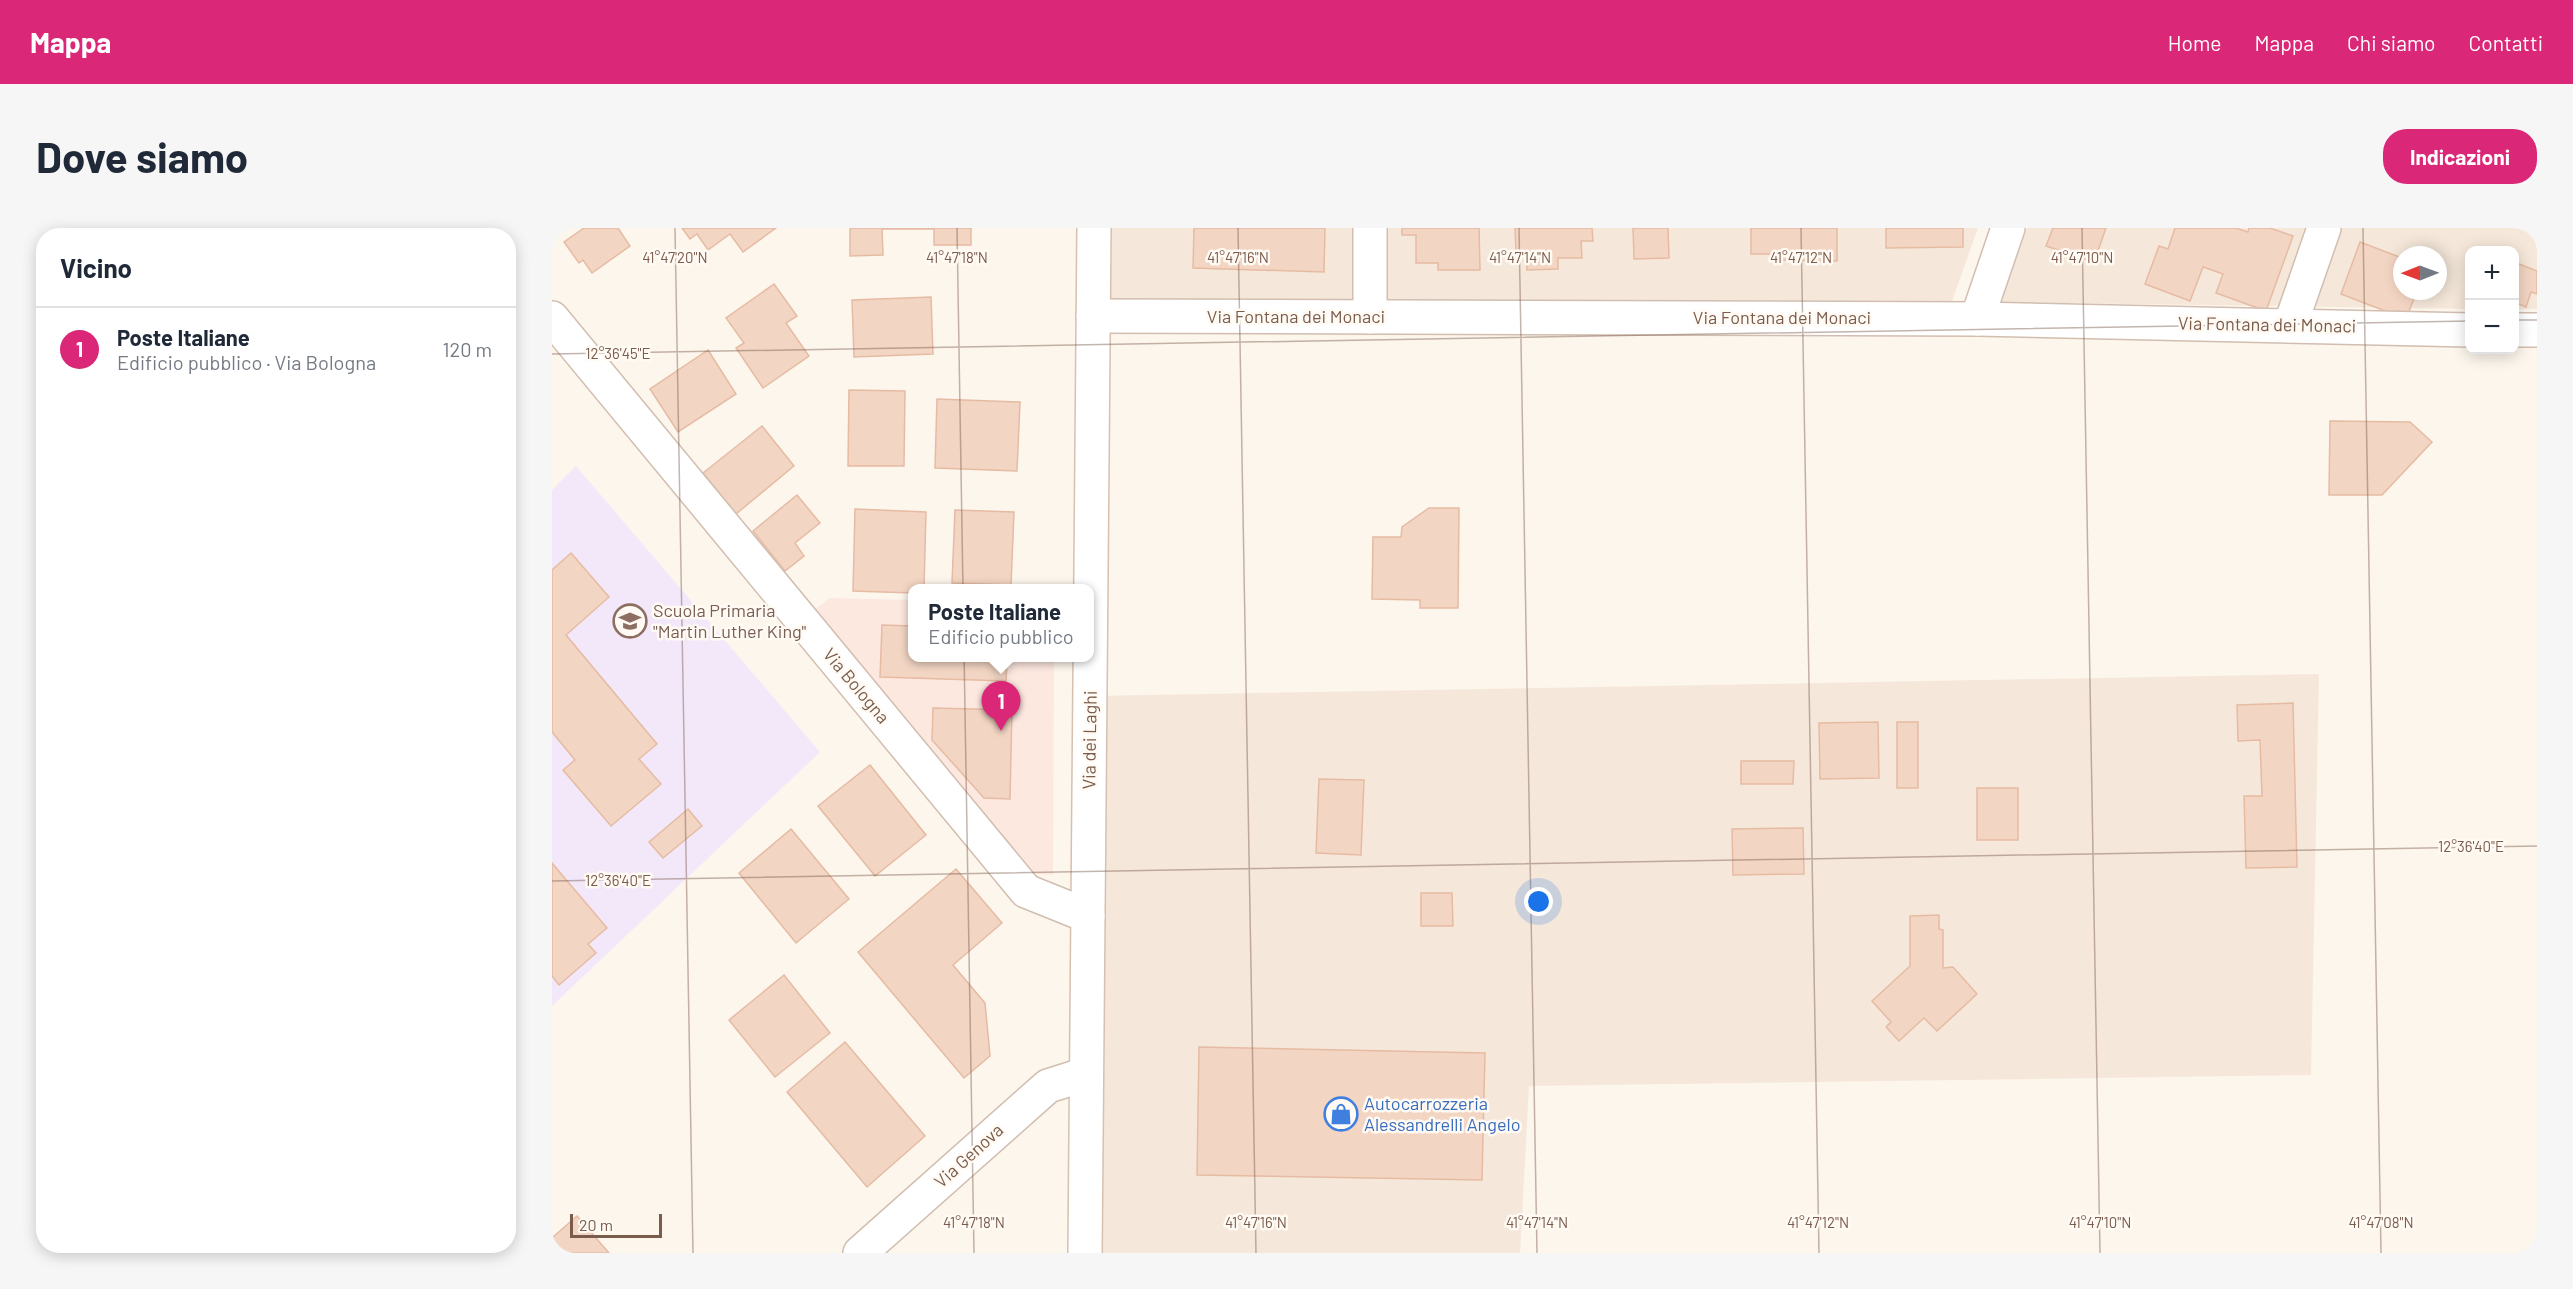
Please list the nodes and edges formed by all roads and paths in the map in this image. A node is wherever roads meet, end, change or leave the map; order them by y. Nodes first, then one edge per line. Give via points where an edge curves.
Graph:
1 (1094, 228) edge
2 (1370, 228) edge
3 (2008, 228) edge
4 (2324, 228) edge
5 (1094, 316) junction
6 (1370, 317) junction
7 (552, 318) edge
8 (1977, 319) junction
9 (2290, 326) junction
10 (2465, 330) edge
11 (2519, 330) edge
12 (2537, 330) edge
13 (1091, 584) edge
14 (1091, 662) edge
15 (1088, 916) junction
16 (1086, 1074) junction
17 (860, 1253) edge
18 (1085, 1253) edge

1 - 5 street, Via dei Laghi
2 - 6 street
3 - 8 street
4 - 9 street
5 - 6 street, Via Fontana dei Monaci
5 - 13 street, Via dei Laghi
6 - 8 street, Via Fontana dei Monaci
7 - 15 street, Via Bologna via 1026,891
8 - 9 street, Via Fontana dei Monaci
9 - 10 street, Via Fontana dei Monaci
11 - 12 street
14 - 15 street, Via dei Laghi
15 - 16 street, Via dei Laghi
16 - 17 street, Via Genova via 1048,1086
16 - 18 street, Via dei Laghi

